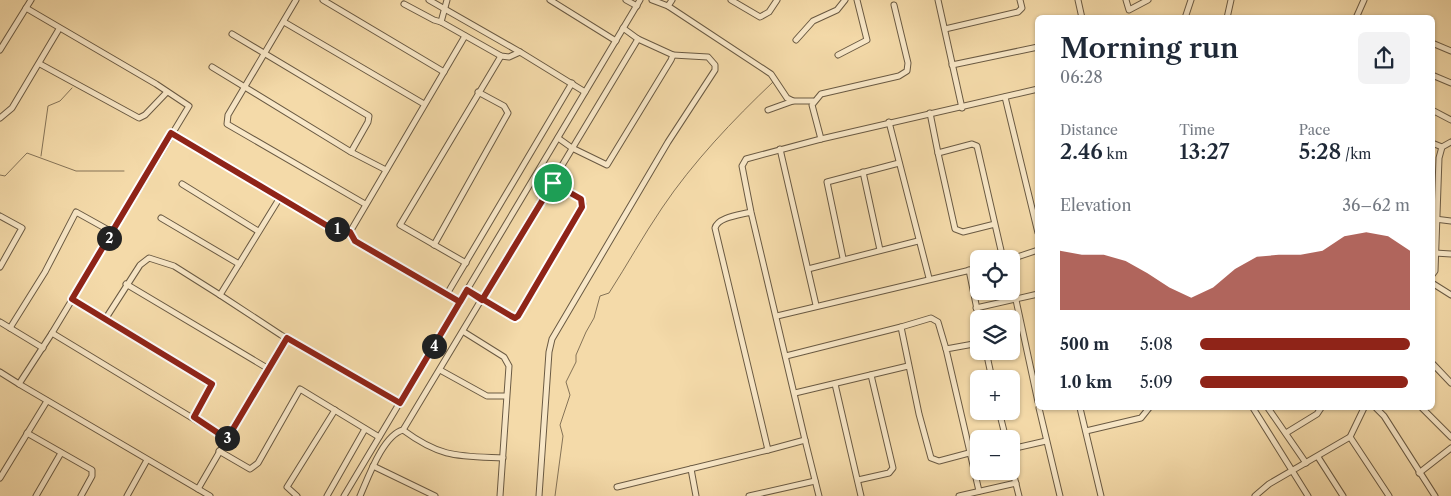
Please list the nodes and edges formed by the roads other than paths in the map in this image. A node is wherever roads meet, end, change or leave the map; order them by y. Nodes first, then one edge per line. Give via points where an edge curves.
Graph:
1 (30, 0) edge
2 (296, 0) edge
3 (323, 0) edge
4 (429, 0) edge
5 (447, 0) edge
6 (550, 0) edge
7 (626, 0) edge
8 (640, 0) edge
9 (652, 0) edge
10 (672, 0) edge
11 (731, 0) edge
12 (777, 0) edge
13 (846, 0) edge
14 (857, 0) edge
15 (938, 0) edge
16 (1020, 0) edge
17 (1078, 0) edge
18 (1126, 0) edge
19 (1148, 0) edge
20 (1191, 0) edge
21 (1231, 0) edge
22 (1364, 0) edge
23 (404, 4) dead end
24 (894, 5) dead end
25 (637, 6) junction
26 (668, 6) junction
27 (445, 7) junction
28 (26, 8) junction
29 (1129, 10) junction
30 (1081, 15) edge
31 (1130, 15) edge
32 (1186, 15) edge
33 (1228, 15) edge
34 (1357, 15) edge
35 (284, 22) junction
36 (441, 22) junction
37 (623, 28) junction
38 (58, 29) junction
39 (945, 29) junction
40 (232, 34) dead end
41 (465, 36) junction
42 (638, 39) junction
43 (796, 40) dead end
44 (616, 41) junction
45 (1435, 45) edge
46 (1, 46) edge
47 (1035, 48) edge
48 (1451, 51) edge
49 (520, 52) junction
50 (265, 54) junction
51 (673, 55) junction
52 (838, 55) dead end
53 (500, 56) junction
54 (40, 64) junction
55 (952, 65) junction
56 (212, 67) dead end
57 (444, 72) junction
58 (1435, 76) edge
59 (572, 83) junction
60 (1451, 83) edge
61 (245, 88) junction
62 (1035, 90) edge
63 (166, 92) junction
64 (478, 92) junction
65 (585, 92) junction
66 (1006, 97) junction
67 (793, 101) junction
68 (813, 101) junction
69 (424, 104) junction
70 (962, 108) junction
71 (768, 110) dead end
72 (1435, 112) edge
73 (930, 113) junction
74 (0, 118) edge
75 (1451, 120) edge
76 (889, 122) junction
77 (171, 133) junction
78 (558, 138) junction
79 (821, 139) junction
80 (1451, 142) edge
81 (1435, 144) edge
82 (1442, 147) junction
83 (572, 148) junction
84 (780, 149) junction
85 (351, 152) junction
86 (938, 153) junction
87 (899, 163) junction
88 (386, 170) junction
89 (862, 172) junction
90 (553, 183) junction
91 (182, 184) dead end
92 (279, 199) junction
93 (365, 204) junction
94 (751, 212) junction
95 (0, 216) edge
96 (161, 218) dead end
97 (1435, 219) junction
98 (1035, 220) edge
99 (1451, 221) edge
100 (995, 224) junction
101 (258, 231) junction
102 (112, 232) junction
103 (350, 232) junction
104 (918, 240) junction
105 (434, 245) junction
106 (880, 250) junction
107 (1001, 250) edge
108 (1035, 251) edge
109 (1435, 253) joint
110 (1451, 254) edge
111 (1020, 256) edge
112 (843, 258) junction
113 (466, 263) junction
114 (239, 264) junction
115 (0, 267) edge
116 (808, 268) junction
117 (969, 270) joint
118 (929, 278) junction
119 (126, 284) junction
120 (1435, 285) edge
121 (467, 290) junction
122 (447, 294) junction
123 (220, 295) junction
124 (1035, 295) edge
125 (1451, 295) edge
126 (72, 299) junction
127 (1020, 299) edge
128 (482, 300) junction
129 (1016, 300) joint
130 (460, 302) junction
131 (816, 305) junction
132 (976, 308) joint
133 (777, 316) junction
134 (106, 318) junction
135 (0, 322) edge
136 (901, 327) junction
137 (10, 328) junction
138 (464, 332) junction
139 (52, 333) junction
140 (287, 338) junction
141 (970, 345) edge
142 (43, 348) junction
143 (946, 349) junction
144 (786, 356) junction
145 (908, 366) junction
146 (1435, 366) edge
147 (267, 368) junction
148 (440, 370) junction
149 (0, 372) edge
150 (871, 375) junction
151 (1451, 383) edge
152 (19, 384) junction
153 (835, 384) junction
154 (1035, 388) edge
155 (795, 393) junction
156 (506, 396) junction
157 (47, 401) junction
158 (400, 403) junction
159 (335, 410) junction
160 (1039, 410) edge
161 (1081, 410) edge
162 (1147, 410) edge
163 (1255, 410) edge
164 (1269, 410) edge
165 (1320, 410) edge
166 (1363, 410) edge
167 (1377, 410) edge
168 (1424, 410) edge
169 (194, 417) junction
170 (365, 428) junction
171 (404, 430) junction
172 (1086, 431) junction
173 (27, 433) junction
174 (1286, 434) junction
175 (379, 437) junction
176 (1350, 437) junction
177 (1451, 437) edge
178 (227, 439) junction
179 (805, 440) junction
180 (1046, 441) junction
181 (1020, 447) edge
182 (1451, 448) edge
183 (768, 450) junction
184 (219, 452) junction
185 (61, 453) junction
186 (969, 453) junction
187 (1318, 457) junction
188 (503, 458) junction
189 (147, 460) junction
190 (1306, 463) junction
191 (374, 466) junction
192 (691, 469) junction
193 (1293, 470) junction
194 (1419, 473) junction
195 (0, 478) edge
196 (858, 480) junction
197 (1015, 480) edge
198 (815, 481) junction
199 (1016, 483) junction
200 (617, 487) dead end
201 (198, 489) junction
202 (777, 490) junction
203 (978, 491) junction
204 (129, 495) edge
205 (36, 496) edge
206 (81, 496) edge
207 (210, 496) edge
208 (297, 496) edge
209 (326, 496) edge
210 (344, 496) edge
211 (360, 496) edge
212 (435, 496) edge
213 (500, 496) edge
214 (539, 496) edge
215 (696, 496) edge
216 (749, 496) edge
217 (779, 496) edge
218 (819, 496) edge
219 (862, 496) edge
220 (959, 496) edge
221 (1019, 496) edge
222 (1060, 496) edge
223 (1101, 496) edge
224 (1255, 496) edge
225 (1308, 496) edge
226 (1343, 496) edge
227 (1389, 496) edge
228 (1435, 496) edge

1 - 28 street
2 - 35 street
3 - 57 street
4 - 27 street
5 - 27 street
6 - 44 street
7 - 25 street
8 - 25 street
9 - 26 street
10 - 26 street
11 - 12 street via 760,17 769,12
13 - 43 street via 837,10 814,21
14 - 52 street via 868,40
15 - 39 street
16 - 39 street via 1022,8 1018,12
17 - 30 street
18 - 29 street
19 - 29 street
20 - 32 street
21 - 33 street
22 - 34 street
23 - 36 street
24 - 68 street via 907,70 899,76 822,94
25 - 37 street
26 - 67 street via 771,74 787,98
27 - 36 street
27 - 49 street
28 - 38 street
28 - 46 street
29 - 31 street
35 - 50 street
35 - 69 street
36 - 41 street
37 - 42 street
37 - 44 street
38 - 54 street
38 - 63 street
39 - 55 street
40 - 50 street
41 - 53 street
41 - 57 street
42 - 51 street
42 - 83 street
44 - 65 street
45 - 48 street
47 - 55 street
49 - 53 street
49 - 59 street
50 - 61 street
50 - 85 street via 368,116 368,122
51 - 83 street via 607,165
51 - 214 street via 708,56 715,70 649,174 552,339 548,352
53 - 64 street
54 - 63 street via 139,118
54 - 74 street via 8,113
55 - 70 street
56 - 61 street
57 - 69 street
58 - 60 street
59 - 65 street
59 - 113 street
61 - 85 street
61 - 93 street via 228,116 228,126
62 - 66 street
63 - 77 street via 189,106
64 - 105 street via 504,106 508,113
64 - 105 street via 400,225
65 - 78 street
66 - 70 street
66 - 98 street
67 - 68 street
67 - 71 street
68 - 79 street
69 - 88 street
70 - 73 street
72 - 75 street
73 - 76 street
73 - 86 street
76 - 79 street
76 - 87 street
77 - 92 street
77 - 102 street
78 - 83 street
78 - 121 street
79 - 84 street
80 - 82 street
81 - 82 street
82 - 97 street
83 - 90 street
84 - 94 street via 751,156 743,163
84 - 116 street
85 - 88 street
86 - 100 street via 955,228 963,232
86 - 100 street via 972,144 977,146
87 - 89 street
87 - 104 street
88 - 93 street
89 - 106 street
89 - 112 street via 827,182
90 - 128 street
90 - 128 street via 581,199 582,207 518,316 515,318
91 - 101 street
92 - 101 street
92 - 103 street via 331,228
93 - 103 street
94 - 133 street
94 - 183 street via 718,222 715,228
95 - 115 street via 22,228
96 - 114 street
97 - 99 street
97 - 109 street
100 - 107 street
101 - 114 street
102 - 126 street
102 - 137 street via 76,212 45,272
103 - 122 street via 355,241
104 - 106 street
104 - 118 street
105 - 113 street
106 - 112 street
108 - 111 street
109 - 110 street
112 - 116 street
113 - 122 street
114 - 123 street
116 - 131 street
117 - 118 street
117 - 132 street
118 - 131 street
119 - 123 street via 140,264 149,258 174,266
119 - 134 street
119 - 147 street
120 - 125 street
121 - 128 street
121 - 130 street
122 - 130 street
123 - 140 street
124 - 127 street
126 - 134 street
126 - 139 street
128 - 138 street
129 - 132 street
129 - 154 street
130 - 158 street
131 - 133 street
133 - 144 street
134 - 169 street via 212,384
135 - 137 street
136 - 143 street via 935,319
136 - 144 street
136 - 145 street
137 - 142 street
138 - 148 street
138 - 156 street via 507,360
139 - 142 street
139 - 169 street
140 - 147 street
140 - 158 street
141 - 143 street
142 - 152 street
143 - 186 street
144 - 155 street
145 - 150 street
145 - 186 street via 931,458 938,461
146 - 151 street
147 - 178 street
148 - 156 street via 487,396
148 - 171 street
149 - 152 street
150 - 153 street
150 - 196 street via 893,468 889,473
152 - 157 street
153 - 155 street
153 - 196 street
155 - 179 street
156 - 188 street
157 - 173 street
157 - 189 street
158 - 175 street
159 - 170 street
159 - 184 street via 300,389 258,463 250,469
159 - 208 street via 287,487
160 - 180 street
161 - 172 street
162 - 172 street via 1141,418
163 - 193 street
164 - 174 street
165 - 174 street
166 - 176 street
167 - 194 street
168 - 177 street
169 - 178 street
170 - 175 street
170 - 209 street
171 - 188 street via 442,453
171 - 191 street via 391,436
172 - 223 street
173 - 185 street
173 - 195 street
174 - 190 street
175 - 210 street
176 - 187 street
176 - 227 street
178 - 184 street
179 - 183 street
179 - 198 street
180 - 181 street
180 - 222 street
182 - 194 street
183 - 192 street
184 - 201 street
185 - 205 street
185 - 206 street via 92,470
186 - 203 street
187 - 190 street
187 - 226 street
188 - 213 street
189 - 201 street
189 - 204 street
190 - 193 street
191 - 211 street
191 - 212 street
192 - 200 street
192 - 215 street
193 - 224 street
193 - 225 street
194 - 228 street
196 - 219 street
197 - 199 street
198 - 202 street
198 - 218 street
199 - 203 street
199 - 221 street
201 - 207 street
202 - 216 street
202 - 217 street
203 - 220 street

